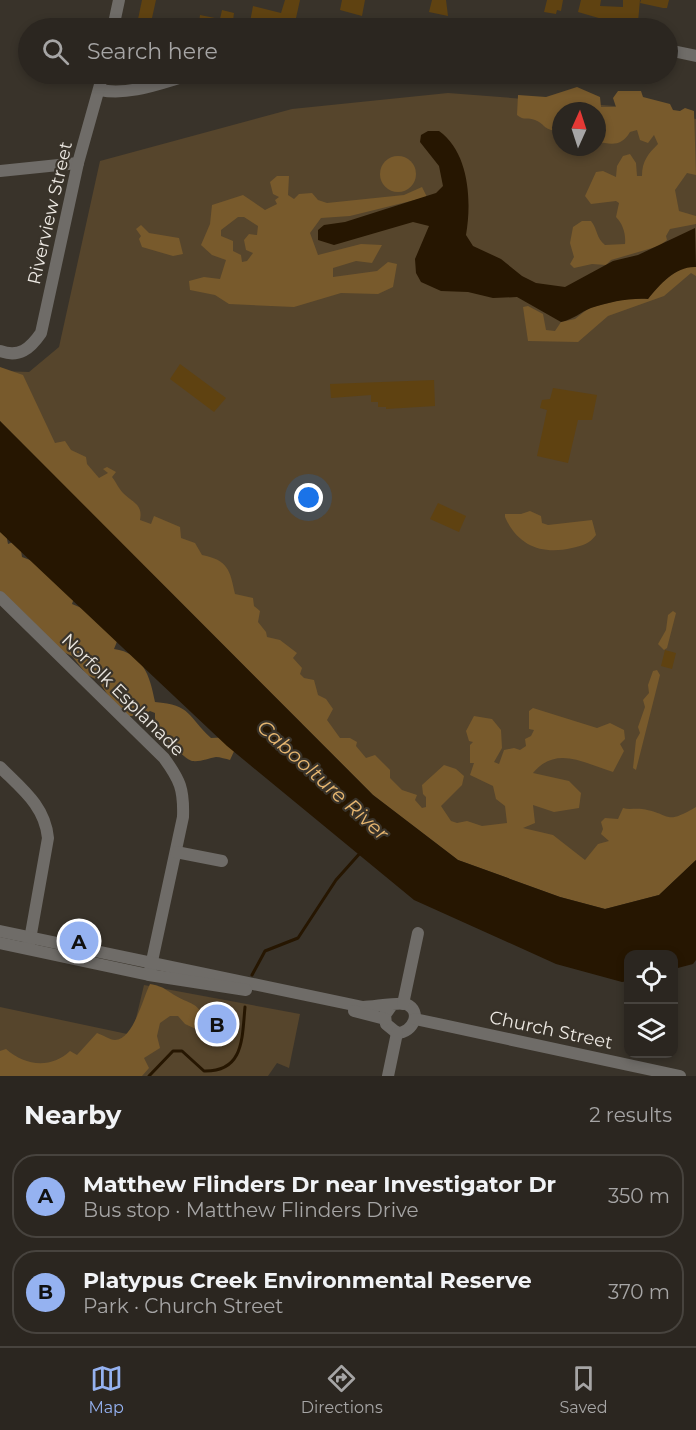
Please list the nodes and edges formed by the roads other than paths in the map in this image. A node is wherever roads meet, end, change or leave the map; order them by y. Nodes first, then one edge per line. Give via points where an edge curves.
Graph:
1 (118, 0) edge
2 (114, 18) edge
3 (678, 52) edge
4 (696, 56) edge
5 (101, 84) edge
6 (157, 84) edge
7 (100, 90) junction
8 (78, 163) junction
9 (0, 171) edge
10 (0, 351) edge
11 (0, 597) edge
12 (0, 767) edge
13 (176, 852) junction
14 (222, 861) dead end
15 (0, 931) edge
16 (418, 933) dead end
17 (0, 944) edge
18 (29, 944) junction
19 (150, 970) junction
20 (221, 981) junction
21 (398, 1005) junction
22 (385, 1019) junction
23 (415, 1019) junction
24 (397, 1033) junction
25 (388, 1076) edge
26 (680, 1076) edge

1 - 2 street
3 - 4 street
5 - 7 street, Riverview Street
6 - 7 street via 113,93
7 - 8 street, Riverview Street
8 - 9 street
8 - 10 street, Riverview Street via 41,333 21,353 10,355
11 - 13 street, Norfolk Esplanade via 164,758 179,779 184,796
12 - 18 street via 34,800 46,821 48,838
13 - 14 street
13 - 19 street, Norfolk Esplanade
15 - 18 street
16 - 21 street
17 - 18 street
18 - 19 street
19 - 20 street
20 - 21 street via 363,1007
20 - 22 street
21 - 22 street via 387,1011
21 - 23 street via 411,1008
22 - 24 street
23 - 24 street via 407,1031
23 - 26 street, Church Street
24 - 25 street

